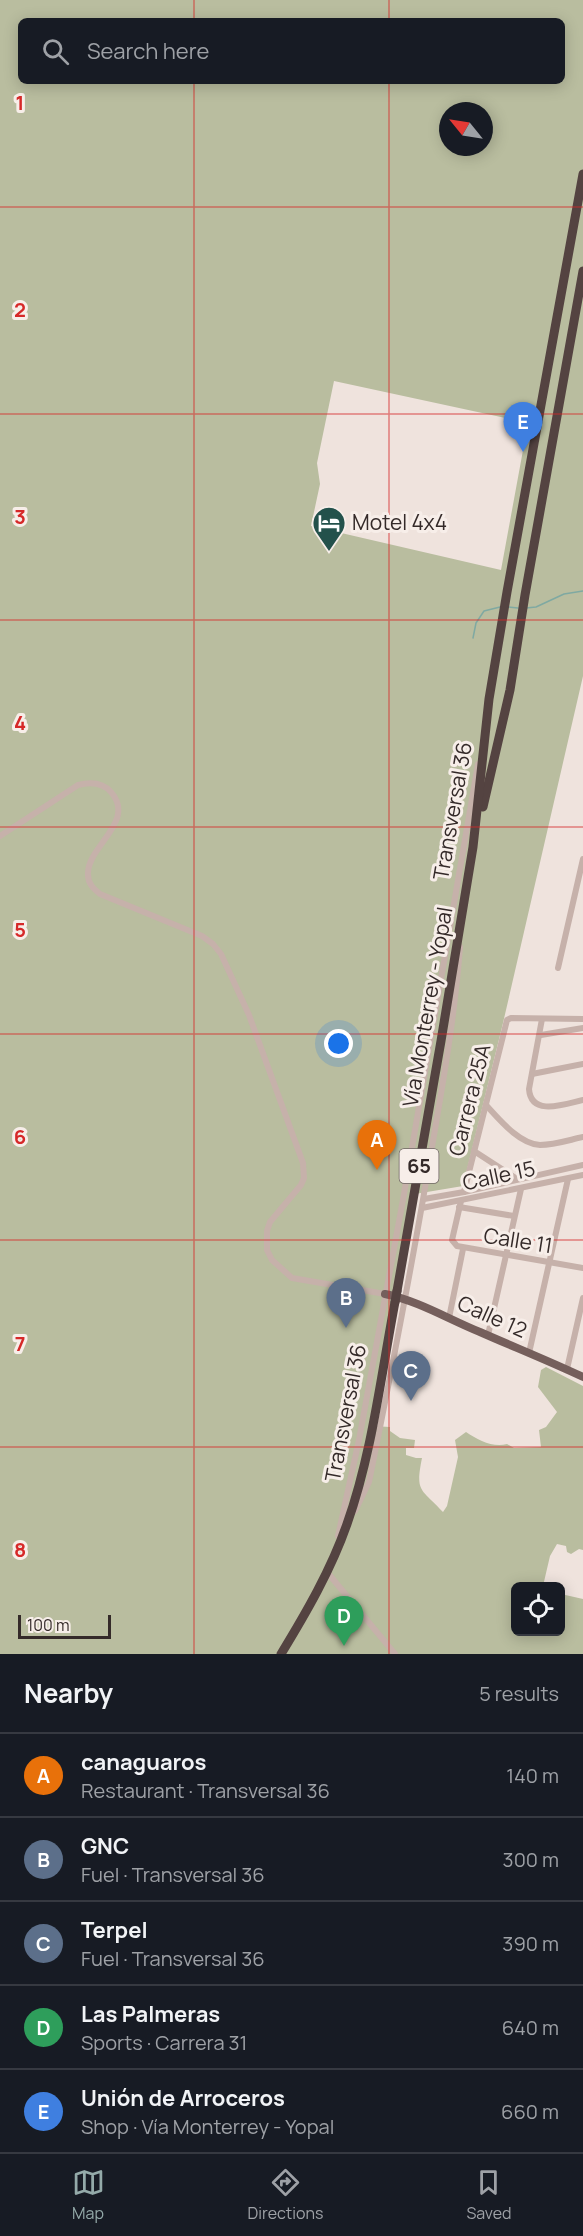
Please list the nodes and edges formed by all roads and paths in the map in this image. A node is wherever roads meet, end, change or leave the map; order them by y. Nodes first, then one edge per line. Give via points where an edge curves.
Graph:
1 (583, 174) edge
2 (583, 271) edge
3 (489, 699) junction
4 (0, 836) edge
5 (473, 847) junction
6 (583, 859) edge
7 (464, 902) junction
8 (558, 968) dead end
9 (542, 1019) junction
10 (583, 1019) edge
11 (583, 1028) edge
12 (541, 1035) junction
13 (583, 1064) edge
14 (532, 1074) junction
15 (583, 1100) edge
16 (486, 1105) junction
17 (583, 1137) edge
18 (474, 1151) junction
19 (583, 1166) edge
20 (583, 1175) edge
21 (532, 1176) junction
22 (517, 1179) junction
23 (567, 1179) junction
24 (532, 1186) junction
25 (521, 1189) junction
26 (464, 1192) junction
27 (424, 1199) junction
28 (460, 1204) junction
29 (422, 1208) junction
30 (514, 1216) junction
31 (464, 1249) junction
32 (506, 1256) junction
33 (548, 1263) junction
34 (583, 1268) edge
35 (385, 1294) junction
36 (405, 1298) junction
37 (583, 1298) edge
38 (449, 1318) junction
39 (488, 1335) junction
40 (529, 1353) junction
41 (567, 1370) junction
42 (583, 1377) edge
43 (342, 1539) junction
44 (328, 1568) junction
45 (281, 1654) edge
46 (395, 1654) edge

1 - 3 highway, Vía Monterrey - Yopal / 65
2 - 5 highway, Vía Monterrey - Yopal / 65 via 510,690
3 - 5 highway, Vía Monterrey - Yopal / 65
3 - 35 street, Transversal 36 / 65
4 - 35 street via 78,785 99,784 116,797 116,823 89,864 87,876 91,887 202,936 221,954 249,1015 303,1163 301,1185 267,1231 267,1250 272,1260 292,1278
5 - 7 highway, Vía Monterrey - Yopal / 65
6 - 8 street
7 - 27 street, Transversal 36 / 65 via 456,1001
7 - 43 highway, Vía Monterrey - Yopal / 65, bridge via 362,1478
9 - 10 street
9 - 12 street
9 - 16 street, Carrera 25A via 511,1018 505,1024
11 - 12 street
12 - 14 street
13 - 14 street
14 - 15 street via 529,1089 534,1103 546,1107
16 - 17 street via 511,1129 535,1144
16 - 18 street, Carrera 25A
18 - 22 street
18 - 26 street, Carrera 25A
19 - 21 street, Calle 15
20 - 23 street, Calle 15
21 - 22 street, Calle 15
21 - 24 street
22 - 26 street, Calle 15
23 - 24 street, Calle 15
23 - 33 street
24 - 25 street, Calle 15
25 - 28 street, Calle 15
25 - 30 street
26 - 27 street, Calle 15
27 - 29 street, Transversal 36 / 65
28 - 29 street, Calle 15
28 - 30 street
28 - 31 street, Calle 11 via 452,1240
29 - 36 street, Transversal 36 / 65
30 - 32 street
31 - 32 street, Calle 11
31 - 38 street
32 - 33 street, Calle 11
32 - 39 street
33 - 34 street, Calle 11
33 - 40 street
35 - 36 main road, Calle 12
35 - 44 street, Transversal 36 / 65 via 351,1479
36 - 38 main road, Calle 12
36 - 43 street, Transversal 36 / 65 via 369,1482
37 - 41 street
38 - 39 main road, Calle 12
39 - 40 main road, Calle 12
40 - 41 main road, Calle 12
41 - 42 main road, Calle 12
43 - 44 highway, Vía Monterrey - Yopal / 65
44 - 45 highway, Vía Monterrey - Yopal / 65
44 - 46 street

